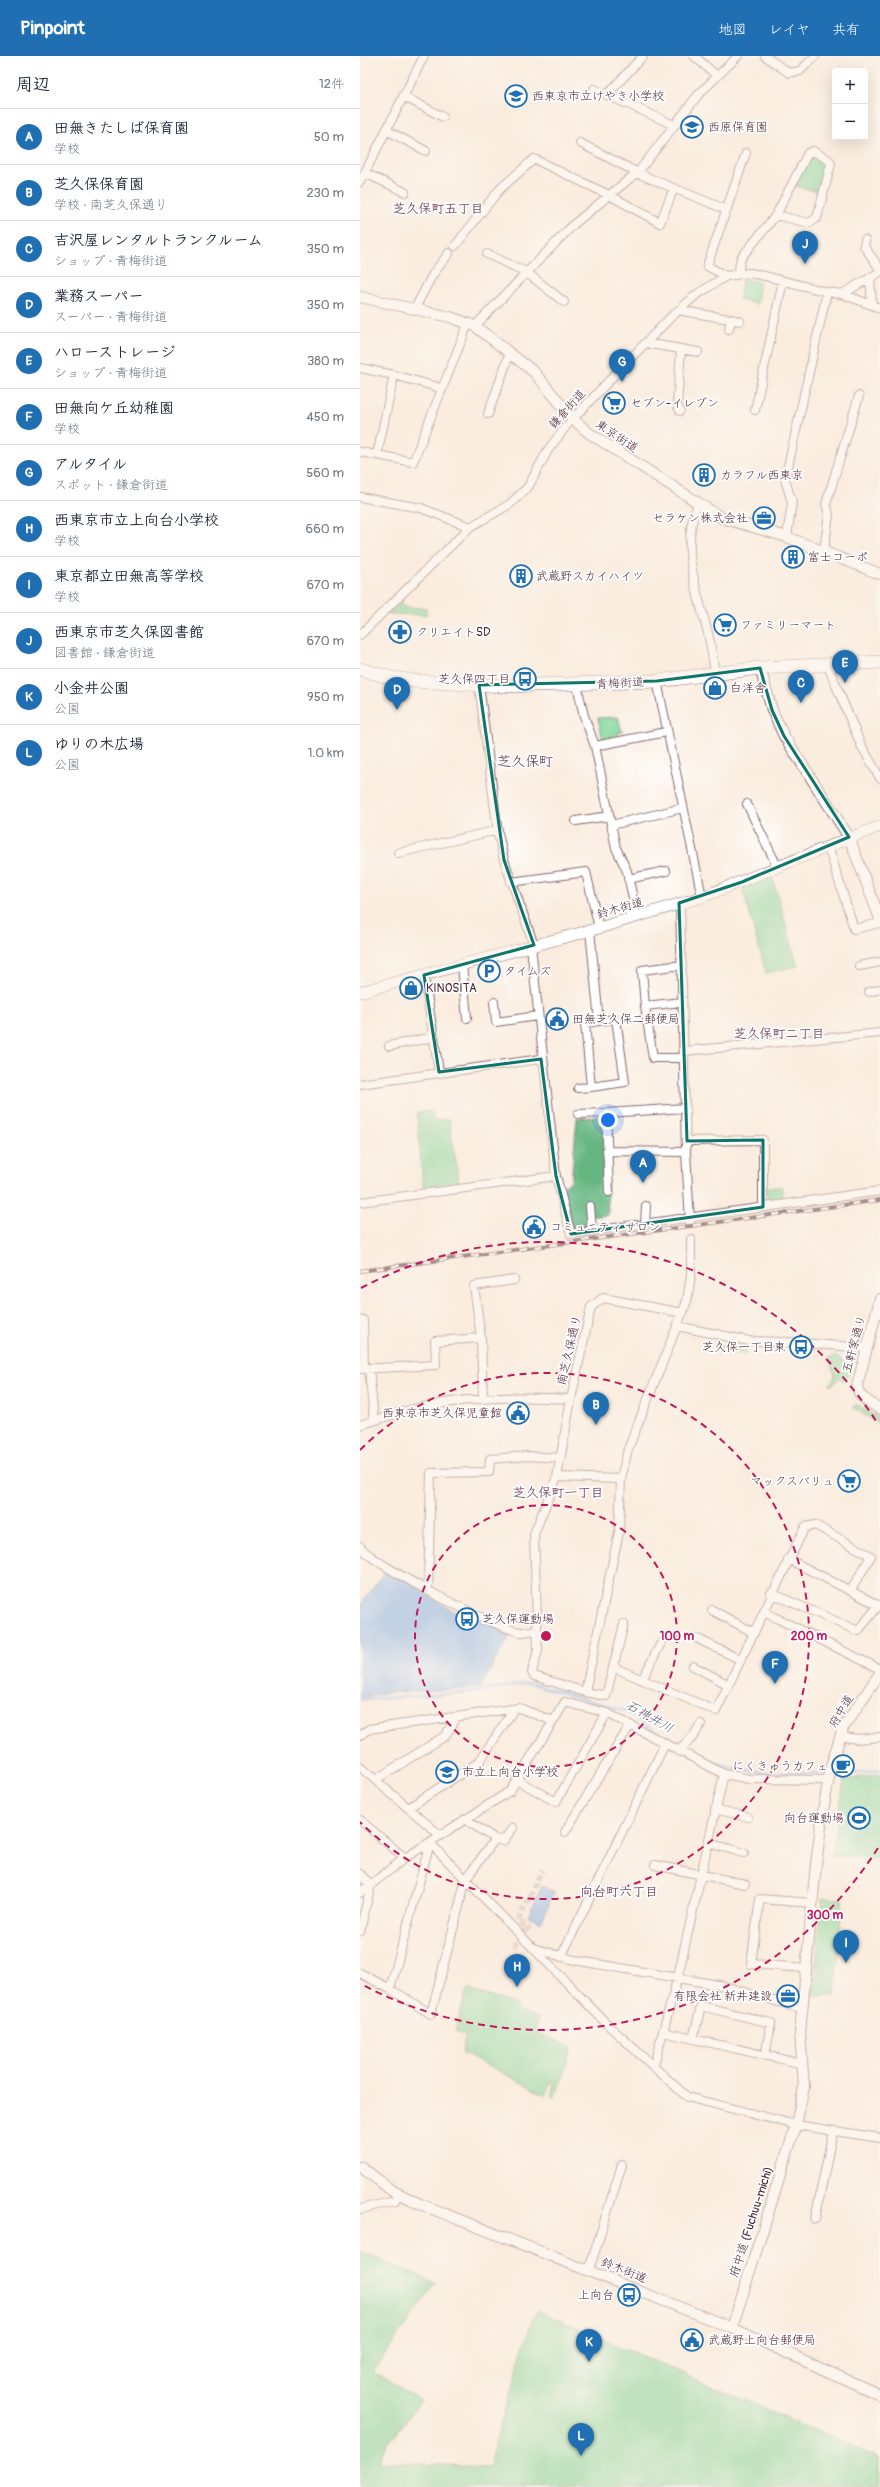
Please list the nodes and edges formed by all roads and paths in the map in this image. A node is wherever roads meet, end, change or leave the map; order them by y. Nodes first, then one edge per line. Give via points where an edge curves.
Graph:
1 (424, 56) edge
2 (644, 56) edge
3 (694, 56) edge
4 (738, 56) edge
5 (765, 56) edge
6 (815, 56) edge
7 (716, 76) junction
8 (594, 89) dead end
9 (607, 95) junction
10 (403, 96) junction
11 (443, 117) dead end
12 (674, 125) junction
13 (386, 130) junction
14 (580, 143) dead end
15 (426, 151) dead end
16 (746, 152) dead end
17 (639, 171) junction
18 (365, 173) junction
19 (360, 182) edge
20 (674, 188) junction
21 (405, 192) dead end
22 (611, 196) junction
23 (727, 210) junction
24 (776, 215) junction
25 (865, 240) dead end
26 (455, 246) dead end
27 (449, 253) dead end
28 (487, 254) dead end
29 (880, 270) edge
30 (526, 272) junction
31 (738, 274) junction
32 (726, 276) junction
33 (870, 278) junction
34 (783, 281) junction
35 (827, 292) junction
36 (842, 294) junction
37 (360, 297) edge
38 (564, 302) dead end
39 (876, 306) edge
40 (414, 310) junction
41 (678, 310) junction
42 (731, 319) junction
43 (740, 321) dead end
44 (472, 325) junction
45 (729, 329) dead end
46 (645, 343) junction
47 (681, 350) junction
48 (698, 352) dead end
49 (510, 353) junction
50 (360, 368) edge
51 (394, 375) junction
52 (442, 388) junction
53 (859, 396) dead end
54 (755, 410) dead end
55 (680, 411) dead end
56 (488, 414) dead end
57 (573, 419) junction
58 (360, 452) edge
59 (378, 455) junction
60 (360, 497) edge
61 (698, 504) junction
62 (470, 528) junction
63 (787, 537) junction
64 (824, 550) junction
65 (880, 574) edge
66 (360, 635) edge
67 (880, 662) edge
68 (828, 666) junction
69 (760, 668) junction
70 (360, 669) edge
71 (715, 673) junction
72 (657, 681) junction
73 (479, 685) junction
74 (577, 685) junction
75 (666, 732) junction
76 (595, 746) junction
77 (880, 778) edge
78 (747, 804) dead end
79 (683, 808) junction
80 (609, 816) junction
81 (576, 820) dead end
82 (611, 825) junction
83 (880, 826) edge
84 (498, 830) junction
85 (849, 837) junction
86 (828, 846) junction
87 (398, 853) dead end
88 (777, 866) junction
89 (666, 871) dead end
90 (628, 879) junction
91 (511, 882) junction
92 (702, 897) junction
93 (680, 903) junction
94 (637, 917) junction
95 (880, 919) edge
96 (880, 923) edge
97 (594, 929) junction
98 (532, 946) junction
99 (880, 962) edge
100 (462, 965) junction
101 (682, 965) junction
102 (859, 966) dead end
103 (424, 975) junction
104 (880, 989) edge
105 (360, 992) edge
106 (869, 992) dead end
107 (494, 1002) dead end
108 (682, 1002) junction
109 (645, 1006) junction
110 (537, 1016) junction
111 (467, 1018) dead end
112 (599, 1021) junction
113 (880, 1033) edge
114 (434, 1037) junction
115 (389, 1046) dead end
116 (684, 1054) junction
117 (542, 1059) junction
118 (439, 1072) junction
119 (360, 1084) edge
120 (591, 1087) junction
121 (578, 1088) dead end
122 (686, 1108) junction
123 (606, 1113) junction
124 (578, 1114) dead end
125 (687, 1141) junction
126 (607, 1151) junction
127 (686, 1152) junction
128 (556, 1176) junction
129 (880, 1191) edge
130 (609, 1192) dead end
131 (360, 1202) edge
132 (590, 1206) dead end
133 (646, 1206) dead end
134 (763, 1207) junction
135 (691, 1220) junction
136 (645, 1224) junction
137 (592, 1231) junction
138 (692, 1239) dead end
139 (514, 1280) dead end
140 (880, 1299) edge
141 (683, 1313) junction
142 (363, 1320) dead end
143 (677, 1326) junction
144 (481, 1338) junction
145 (866, 1348) junction
146 (365, 1369) edge
147 (483, 1399) junction
148 (571, 1399) junction
149 (880, 1408) edge
150 (374, 1420) junction
151 (360, 1425) edge
152 (561, 1458) junction
153 (557, 1477) junction
154 (621, 1479) junction
155 (360, 1546) edge
156 (788, 1559) junction
157 (428, 1590) junction
158 (851, 1590) junction
159 (771, 1593) junction
160 (879, 1605) edge
161 (712, 1610) dead end
162 (764, 1612) junction
163 (624, 1624) dead end
164 (536, 1630) junction
165 (754, 1633) junction
166 (698, 1639) dead end
167 (661, 1643) dead end
168 (741, 1660) junction
169 (693, 1666) dead end
170 (615, 1668) junction
171 (880, 1669) edge
172 (880, 1673) edge
173 (642, 1680) junction
174 (729, 1685) junction
175 (585, 1692) junction
176 (514, 1709) junction
177 (607, 1713) junction
178 (457, 1717) junction
179 (553, 1721) junction
180 (700, 1724) dead end
181 (630, 1725) junction
182 (360, 1735) edge
183 (840, 1736) junction
184 (880, 1737) edge
185 (665, 1744) junction
186 (678, 1751) junction
187 (360, 1767) edge
188 (724, 1774) junction
189 (829, 1779) junction
190 (375, 1780) junction
191 (516, 1780) junction
192 (408, 1808) junction
193 (716, 1809) junction
194 (748, 1817) dead end
195 (465, 1819) junction
196 (360, 1820) edge
197 (513, 1828) dead end
198 (566, 1832) dead end
199 (440, 1835) junction
200 (495, 1839) junction
201 (430, 1843) junction
202 (708, 1843) junction
203 (744, 1853) dead end
204 (405, 1858) junction
205 (655, 1865) dead end
206 (360, 1874) edge
207 (701, 1874) junction
208 (466, 1879) junction
209 (745, 1884) dead end
210 (371, 1885) junction
211 (360, 1893) edge
212 (812, 1903) junction
213 (360, 1931) edge
214 (533, 1948) junction
215 (561, 1957) junction
216 (807, 1968) junction
217 (360, 1973) edge
218 (678, 1976) junction
219 (390, 1989) junction
220 (803, 2009) junction
221 (663, 2032) junction
222 (693, 2038) junction
223 (764, 2056) junction
224 (802, 2064) junction
225 (654, 2065) junction
226 (796, 2125) junction
227 (833, 2131) junction
228 (880, 2138) edge
229 (622, 2165) dead end
230 (360, 2166) edge
231 (397, 2193) junction
232 (360, 2210) edge
233 (815, 2219) dead end
234 (589, 2270) junction
235 (732, 2328) junction
236 (880, 2395) edge

1 - 10 street
2 - 9 street
3 - 7 street
4 - 7 street
5 - 6 street via 789,73 800,71
7 - 12 street
8 - 9 street
9 - 12 street
10 - 11 street
10 - 13 street
12 - 17 street
13 - 15 street
13 - 18 street
14 - 17 street
16 - 23 street
17 - 20 street via 642,175
17 - 22 street
18 - 19 street
18 - 21 street
20 - 22 street via 660,223
20 - 23 street
22 - 26 street via 534,159 499,190
22 - 30 street via 574,224
23 - 32 street via 707,266
24 - 24 street via 808,153 813,151 829,160 831,164 817,218 809,223
24 - 31 street via 741,258
25 - 29 street via 864,246
27 - 40 street via 433,274
28 - 30 street
29 - 33 street
30 - 38 street
30 - 44 street
31 - 32 street, 鎌倉街道
31 - 34 street, 鎌倉街道 via 750,273
32 - 41 street, 鎌倉街道
33 - 36 street
33 - 39 street
34 - 35 street, 鎌倉街道
34 - 54 street
35 - 36 street, 鎌倉街道
35 - 63 street via 785,480 792,502
36 - 39 street, 鎌倉街道
37 - 40 street, 東京街道
40 - 44 street, 東京街道 via 450,317
41 - 42 street
41 - 46 street, 鎌倉街道
42 - 43 street
42 - 45 street
44 - 49 street, 東京街道
44 - 52 street
46 - 47 street
46 - 57 street, 鎌倉街道
47 - 48 street
47 - 55 street via 677,405
49 - 56 street
49 - 57 street, 東京街道 via 534,372
50 - 51 street
51 - 52 street
51 - 59 street
52 - 59 street via 413,462
53 - 64 street via 826,504 829,514
57 - 61 street, 東京街道 via 606,445
57 - 62 street, 鎌倉街道 via 548,450 528,487 510,504
58 - 59 street
60 - 62 street via 421,508
61 - 63 street, 東京街道 via 722,518
61 - 71 street via 689,542 690,565
62 - 66 street, 鎌倉街道
63 - 64 street, 東京街道
64 - 65 street, 東京街道
67 - 68 main road, 青梅街道
68 - 69 main road, 青梅街道
68 - 77 street via 861,745
69 - 71 main road, 青梅街道
69 - 85 street via 772,710 784,736
70 - 73 main road, 青梅街道 via 392,678
71 - 72 main road, 青梅街道
72 - 74 main road, 青梅街道
72 - 75 street
73 - 74 main road, 青梅街道
73 - 84 street
74 - 76 street via 584,716
75 - 76 street
75 - 79 street
76 - 80 street
78 - 88 street
79 - 82 street
79 - 92 street
80 - 81 street
80 - 82 street
82 - 90 street via 616,848
83 - 85 main road, 鈴木街道
84 - 87 street
84 - 91 street
85 - 86 main road, 鈴木街道
85 - 95 street
86 - 88 main road, 鈴木街道
86 - 96 street via 854,929
88 - 92 main road, 鈴木街道
89 - 90 street
90 - 94 street
91 - 97 street via 586,872
91 - 98 street
92 - 93 main road, 鈴木街道
93 - 94 main road, 鈴木街道
93 - 101 street
94 - 97 main road, 鈴木街道
97 - 98 main road, 鈴木街道
97 - 112 street
98 - 100 main road, 鈴木街道
98 - 110 street
99 - 102 street
100 - 103 main road, 鈴木街道
100 - 111 street
101 - 108 street
101 - 109 street via 642,970
103 - 105 main road, 鈴木街道
103 - 114 street
104 - 106 street
107 - 110 street via 496,1022
108 - 109 street
108 - 116 street
109 - 116 street via 652,1058
110 - 117 street
112 - 120 street via 585,1023
112 - 120 street via 616,1019 624,1082
113 - 116 street
114 - 115 street
114 - 118 street
116 - 122 street
117 - 118 street
117 - 128 street
118 - 119 street
120 - 121 street
122 - 123 street
122 - 125 street
123 - 124 street
123 - 126 street
125 - 127 street
125 - 134 street via 763,1140
126 - 127 street
126 - 130 street
127 - 135 street
128 - 131 street
128 - 137 street via 571,1234
129 - 134 street
132 - 137 street
133 - 136 street
134 - 135 street
135 - 136 street
136 - 137 street
138 - 141 street via 691,1275
139 - 144 street via 474,1286
140 - 145 street, 五軒家通り
141 - 143 street
141 - 148 street, 南芝久保通り via 603,1298 591,1307
142 - 146 street
143 - 145 street via 748,1341
143 - 154 street via 641,1411
144 - 146 street via 435,1341 436,1365
144 - 147 street
145 - 149 street, 五軒家通り via 857,1386 858,1392 863,1399
146 - 150 street
147 - 148 street via 532,1396
147 - 150 street via 428,1406
148 - 152 street, 南芝久保通り
150 - 151 street
152 - 153 street, 南芝久保通り
152 - 157 street via 527,1456 490,1459 489,1472 431,1473
153 - 154 street
153 - 164 street, 南芝久保通り via 534,1534
154 - 175 street via 619,1532
155 - 157 street via 363,1551
156 - 158 street
156 - 158 street via 805,1527 815,1525 871,1556
156 - 159 street
157 - 164 street via 463,1610 521,1632
158 - 160 street
159 - 160 street via 858,1630
159 - 162 street
161 - 165 street
162 - 165 street
162 - 171 street
163 - 170 street
164 - 175 street, 南芝久保通り via 538,1650 532,1672 534,1676
165 - 168 street
166 - 168 street
167 - 173 street
168 - 174 street
169 - 174 street
170 - 173 street
170 - 175 street via 606,1696
172 - 183 street, 府中道
173 - 174 street via 716,1710
176 - 178 street
176 - 179 street via 519,1708
176 - 192 street via 479,1762
177 - 179 street via 565,1702
177 - 181 street
177 - 191 street via 556,1802
178 - 182 street via 370,1729
178 - 190 street via 445,1736
179 - 191 street
180 - 186 street
181 - 185 street
181 - 198 street
183 - 184 street via 857,1739
183 - 189 street, 府中道
185 - 186 street
185 - 215 street
186 - 188 street
187 - 190 street
188 - 189 street via 749,1779
188 - 193 street
189 - 212 street, 府中道
190 - 192 street
191 - 195 street via 510,1791
192 - 199 street
193 - 194 street
193 - 202 street
195 - 199 street
195 - 200 street
196 - 204 street
197 - 200 street via 503,1841
199 - 201 street
200 - 208 street
201 - 204 street
201 - 208 street
201 - 219 street
202 - 203 street
202 - 207 street
204 - 210 street
205 - 207 street
206 - 210 street
207 - 209 street
207 - 218 street
208 - 214 street
208 - 219 street via 431,2014
210 - 211 street
210 - 213 street
212 - 216 street, 府中道
212 - 216 street via 760,1899 751,1964
214 - 215 street
214 - 225 street via 608,2025
215 - 218 street
216 - 220 street, 府中道 (Fuchuu-michi)
217 - 219 street
218 - 220 street via 738,1989
218 - 221 street
220 - 224 street, 府中道 (Fuchuu-michi) via 800,2033
221 - 222 street
221 - 225 street
222 - 223 street
222 - 223 street via 701,2006 736,2014 771,2023
223 - 224 street
224 - 226 street, 府中道 (Fuchuu-michi) via 804,2087
225 - 226 street via 687,2097
226 - 227 street
226 - 235 street, 府中道 (Fuchuu-michi)
227 - 228 street
227 - 233 street
229 - 234 street
230 - 231 street, 鈴木街道
231 - 232 street via 395,2201
231 - 234 street, 鈴木街道
234 - 235 street, 鈴木街道
235 - 236 street, 鈴木街道

